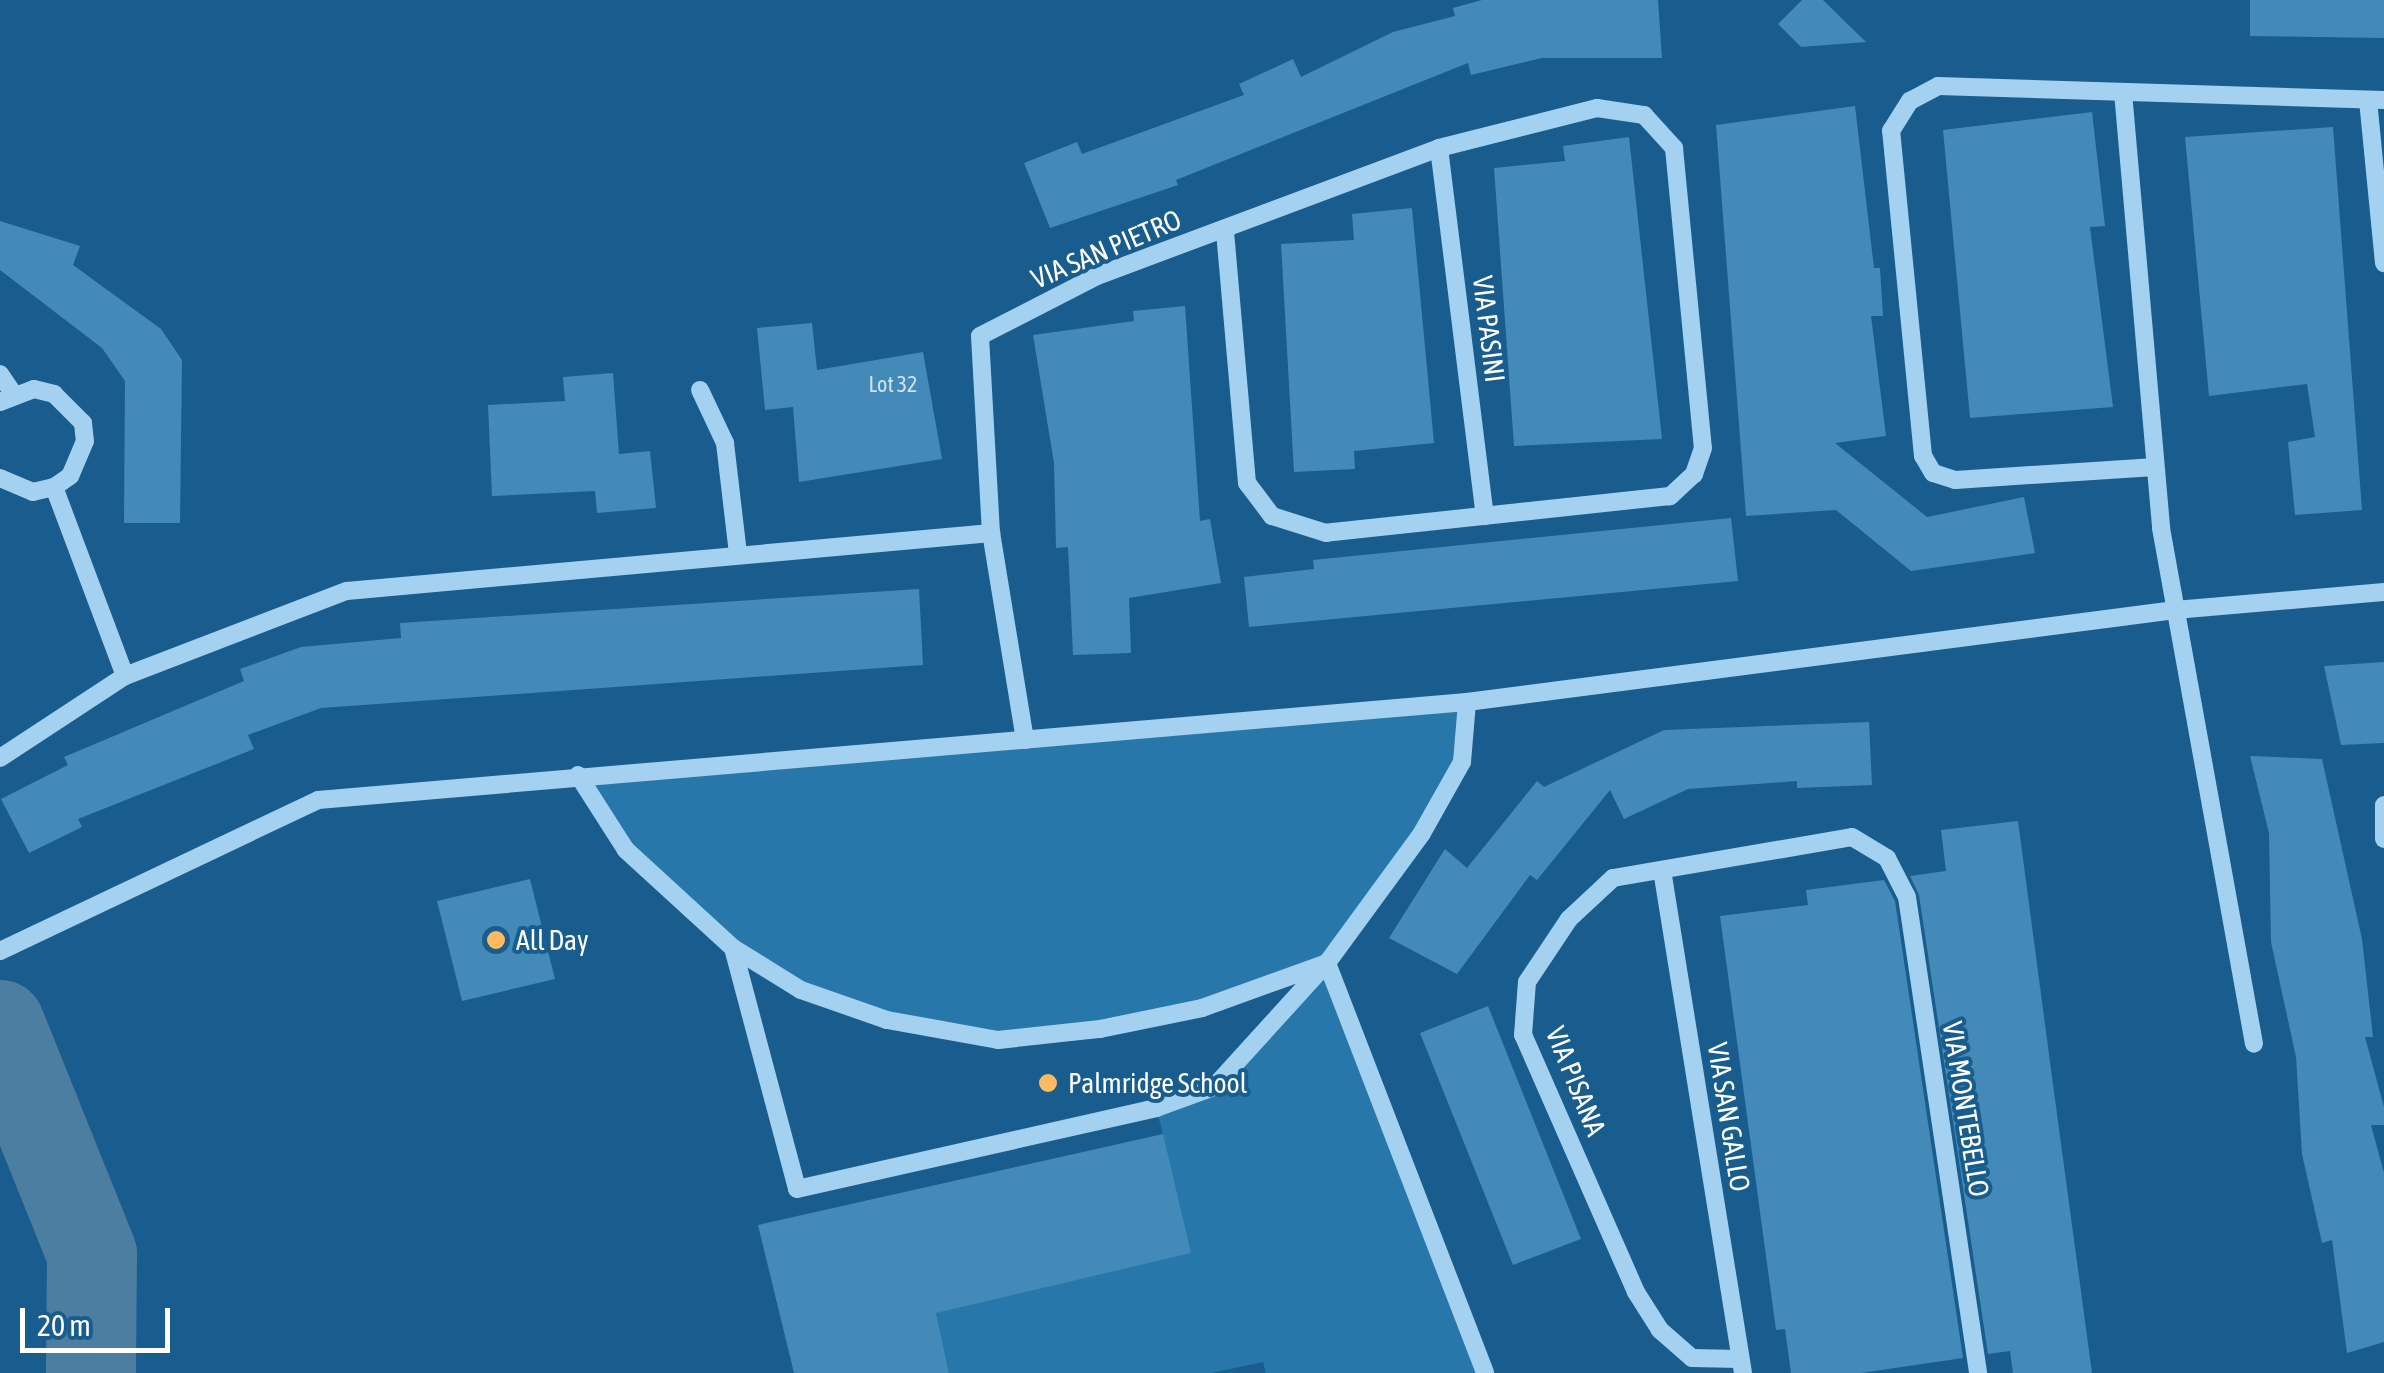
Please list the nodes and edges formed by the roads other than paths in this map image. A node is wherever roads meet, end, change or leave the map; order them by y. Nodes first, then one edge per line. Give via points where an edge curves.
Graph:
1 (2122, 92) junction
2 (2376, 100) edge
3 (1439, 148) junction
4 (1225, 230) junction
5 (2384, 263) edge
6 (0, 374) edge
7 (700, 390) dead end
8 (7, 398) edge
9 (2155, 466) junction
10 (0, 478) edge
11 (54, 488) junction
12 (1485, 516) junction
13 (991, 533) junction
14 (738, 553) junction
15 (2384, 592) edge
16 (2174, 610) junction
17 (125, 676) junction
18 (1466, 702) junction
19 (1025, 740) junction
20 (0, 758) edge
21 (578, 776) junction
22 (2384, 805) edge
23 (2384, 839) edge
24 (1888, 858) joint
25 (1662, 870) junction
26 (733, 948) junction
27 (0, 951) edge
28 (1327, 963) junction
29 (2254, 1044) dead end
30 (1741, 1366) edge
31 (1485, 1373) edge
32 (1978, 1373) edge

1 - 2 street
1 - 9 street
1 - 9 street via 1938,86 1910,101 1891,130 1890,175 1923,456 1934,473 1955,480
2 - 5 street
3 - 4 street, VIA SAN PIETRO
3 - 12 street, VIA PASINI
3 - 12 street, VIA SAN PIETRO via 1597,108 1644,115 1674,148 1704,448 1694,474 1670,496
4 - 12 street via 1247,482 1272,516 1326,532
4 - 13 street, VIA SAN PIETRO via 1098,276 980,336
6 - 8 street
7 - 14 street via 725,443
8 - 11 street via 54,394 82,423 80,461
9 - 16 street
10 - 11 street via 33,492
11 - 17 street
13 - 14 street
13 - 19 street, VIA SAN PIETRO
14 - 17 street via 347,592
15 - 16 street
16 - 18 street
16 - 29 street
17 - 20 street
18 - 19 street
18 - 28 street via 1462,762 1422,833
19 - 21 street
21 - 26 street via 626,850
21 - 27 street via 318,800
22 - 23 street
24 - 25 street, VIA PISANA via 1852,837
24 - 32 street, VIA MONTEBELLO via 1906,896
25 - 30 street, VIA SAN GALLO
25 - 30 street, VIA PISANA via 1613,878 1568,918 1527,982 1523,1035 1636,1292 1660,1330 1692,1358
26 - 28 street via 801,990 887,1020 998,1040 1202,1008
26 - 28 street via 797,1189 1156,1108 1214,1087
28 - 31 street

